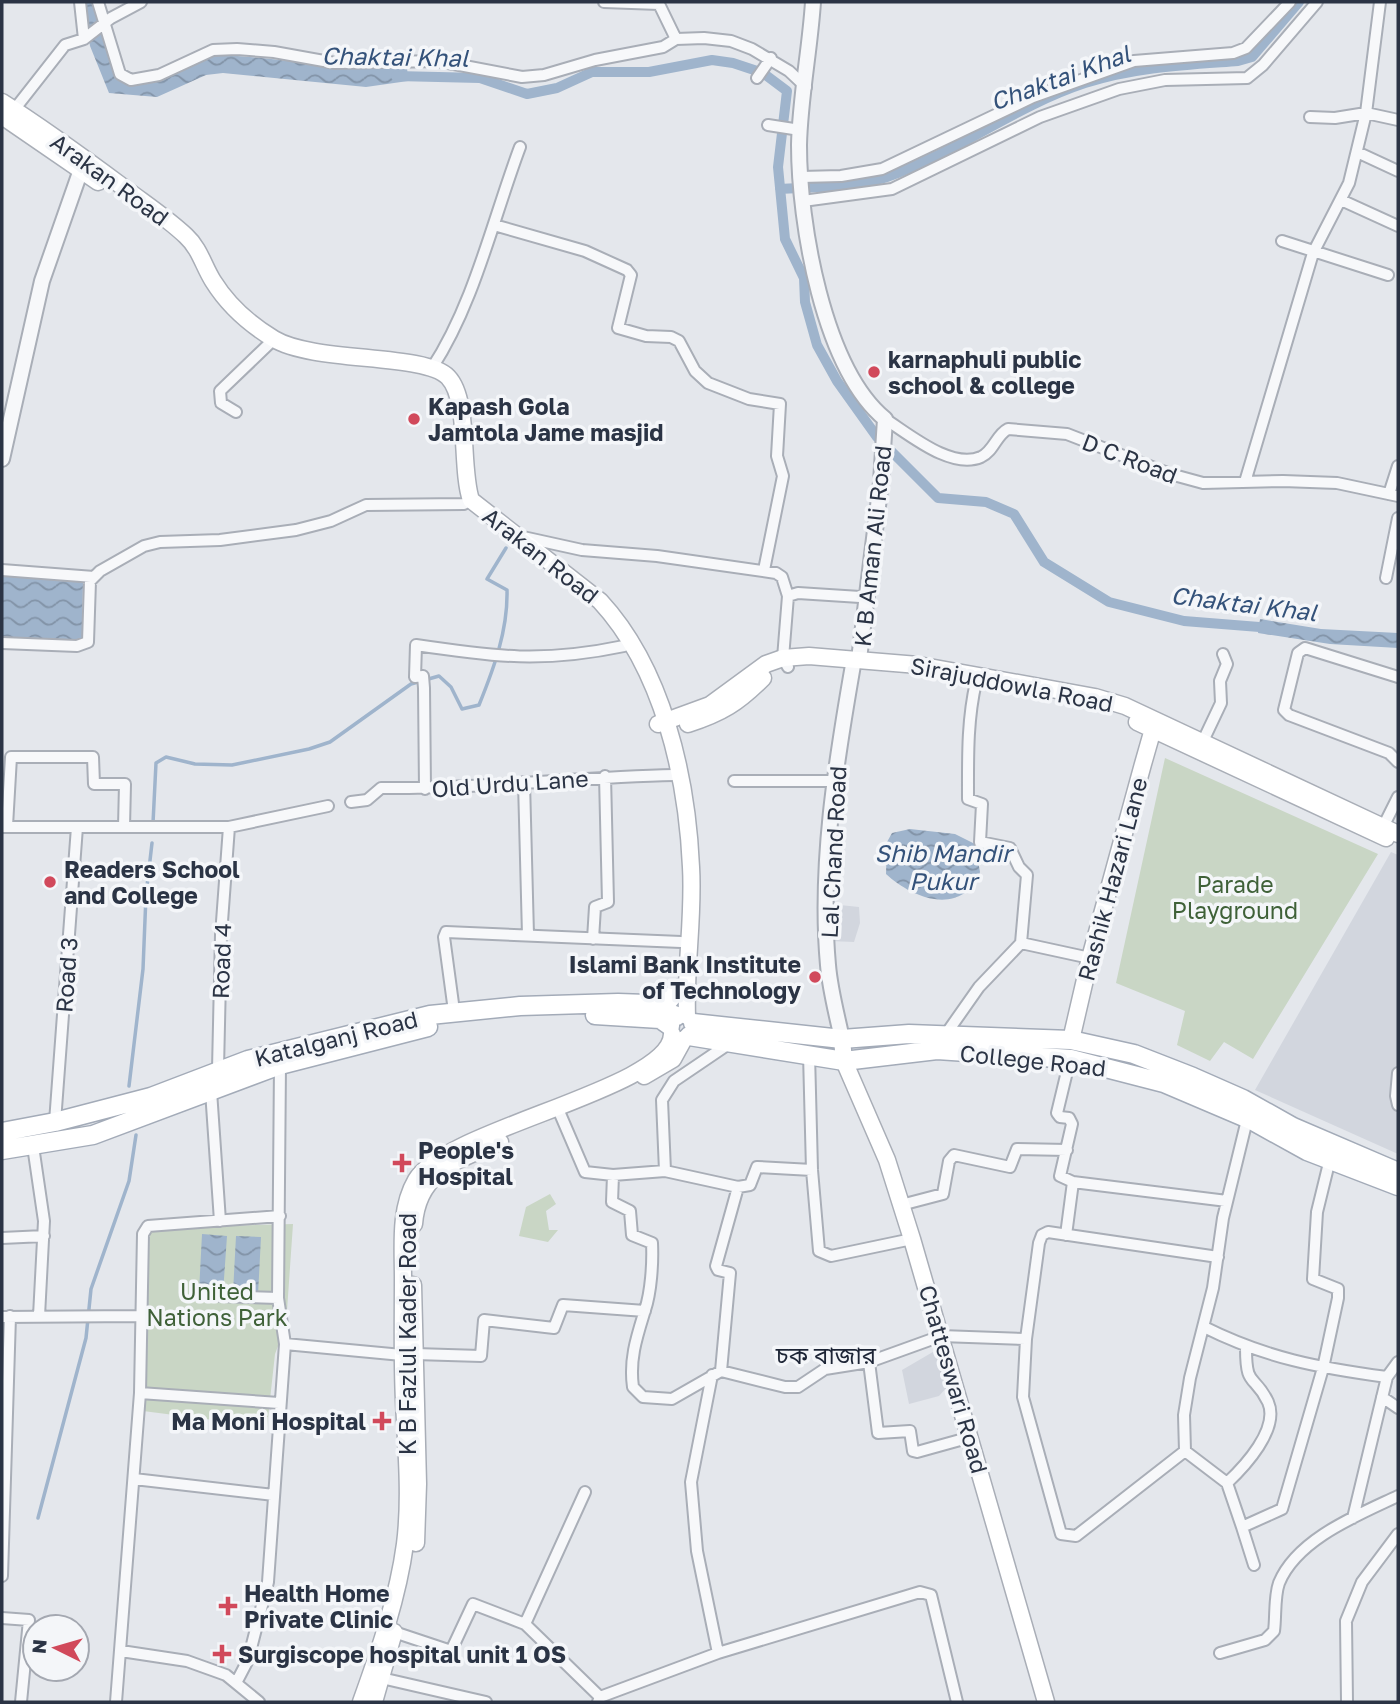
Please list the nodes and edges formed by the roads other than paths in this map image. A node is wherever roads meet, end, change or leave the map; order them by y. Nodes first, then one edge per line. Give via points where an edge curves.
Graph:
1 (80, 2) edge
2 (98, 2) edge
3 (141, 2) edge
4 (604, 2) edge
5 (813, 2) edge
6 (1290, 2) edge
7 (1317, 2) edge
8 (1380, 2) edge
9 (104, 24) junction
10 (84, 39) junction
11 (676, 39) junction
12 (771, 58) junction
13 (757, 78) dead end
14 (806, 87) junction
15 (6, 109) edge
16 (1366, 113) junction
17 (1310, 117) dead end
18 (1398, 120) edge
19 (768, 125) dead end
20 (800, 130) junction
21 (520, 147) dead end
22 (1357, 152) junction
23 (82, 165) junction
24 (1398, 171) edge
25 (801, 177) junction
26 (1341, 200) junction
27 (803, 201) junction
28 (494, 225) junction
29 (1398, 226) edge
30 (1282, 241) dead end
31 (1313, 253) junction
32 (1388, 275) dead end
33 (270, 344) junction
34 (432, 368) junction
35 (236, 412) dead end
36 (882, 416) junction
37 (4, 435) edge
38 (2, 459) edge
39 (1398, 466) edge
40 (877, 481) junction
41 (1245, 482) junction
42 (1394, 495) edge
43 (468, 502) junction
44 (1398, 518) edge
45 (519, 538) junction
46 (2, 570) edge
47 (764, 570) junction
48 (94, 577) junction
49 (1386, 578) dead end
50 (788, 596) junction
51 (860, 597) junction
52 (2, 643) edge
53 (624, 646) junction
54 (1223, 654) dead end
55 (854, 661) junction
56 (786, 663) junction
57 (1398, 677) edge
58 (976, 682) junction
59 (1157, 725) junction
60 (664, 726) junction
61 (1203, 741) junction
62 (1398, 762) edge
63 (674, 775) junction
64 (605, 776) junction
65 (734, 781) dead end
66 (836, 781) junction
67 (524, 782) junction
68 (425, 789) junction
69 (1398, 797) edge
70 (351, 802) dead end
71 (328, 806) dead end
72 (1386, 821) dead end
73 (4, 826) edge
74 (77, 827) junction
75 (124, 827) junction
76 (229, 827) junction
77 (1398, 834) edge
78 (1398, 842) edge
79 (528, 935) junction
80 (593, 939) junction
81 (681, 943) junction
82 (1021, 943) junction
83 (1090, 958) junction
84 (678, 989) junction
85 (656, 1006) junction
86 (454, 1011) junction
87 (682, 1027) junction
88 (946, 1034) junction
89 (842, 1039) junction
90 (1071, 1040) junction
91 (730, 1043) junction
92 (809, 1054) junction
93 (1070, 1059) junction
94 (844, 1061) junction
95 (280, 1065) junction
96 (218, 1069) junction
97 (1398, 1073) edge
98 (211, 1091) junction
99 (1398, 1105) edge
100 (1253, 1113) junction
101 (561, 1114) junction
102 (55, 1122) junction
103 (2, 1132) edge
104 (33, 1146) junction
105 (2, 1150) edge
106 (1067, 1150) junction
107 (1330, 1159) junction
108 (812, 1170) junction
109 (665, 1171) junction
110 (1398, 1172) edge
111 (613, 1175) junction
112 (1073, 1182) junction
113 (1398, 1185) edge
114 (738, 1186) junction
115 (1227, 1201) junction
116 (901, 1205) junction
117 (281, 1216) junction
118 (220, 1221) junction
119 (1066, 1235) junction
120 (44, 1236) junction
121 (2, 1238) edge
122 (912, 1239) junction
123 (1218, 1256) junction
124 (220, 1296) dead end
125 (278, 1298) junction
126 (645, 1311) junction
127 (39, 1315) junction
128 (6, 1316) edge
129 (139, 1316) junction
130 (1204, 1326) junction
131 (941, 1336) junction
132 (1026, 1339) junction
133 (285, 1344) junction
134 (1246, 1348) junction
135 (409, 1355) junction
136 (869, 1362) junction
137 (1398, 1362) edge
138 (1323, 1368) junction
139 (717, 1373) junction
140 (1387, 1377) junction
141 (140, 1393) junction
142 (1382, 1397) junction
143 (279, 1403) junction
144 (1398, 1408) edge
145 (971, 1437) junction
146 (1185, 1451) junction
147 (134, 1479) junction
148 (1227, 1483) junction
149 (585, 1492) dead end
150 (274, 1495) junction
151 (1398, 1496) edge
152 (1353, 1518) junction
153 (1242, 1527) junction
154 (1398, 1534) edge
155 (1254, 1565) dead end
156 (2, 1576) edge
157 (2, 1618) edge
158 (526, 1624) junction
159 (389, 1631) junction
160 (121, 1651) junction
161 (718, 1653) junction
162 (1220, 1653) dead end
163 (377, 1677) junction
164 (236, 1683) junction
165 (599, 1699) edge
166 (21, 1702) edge
167 (116, 1702) edge
168 (243, 1702) edge
169 (258, 1702) edge
170 (361, 1702) edge
171 (374, 1702) edge
172 (486, 1702) edge
173 (957, 1702) edge
174 (1046, 1702) edge
175 (1348, 1702) edge

1 - 10 street
2 - 9 street
3 - 9 street
4 - 11 street via 659,4
5 - 14 street
6 - 25 street via 1245,48 1233,53 1135,61 1033,97 882,169
7 - 27 street via 1247,78 1165,80 1119,89 1040,117 892,189
8 - 16 street
9 - 10 street
9 - 11 street via 120,74 131,80 159,75 213,50 237,49 335,64 438,61 522,76 544,75 663,47
10 - 15 street via 65,44
11 - 12 street via 731,41
12 - 13 street
12 - 14 street
14 - 20 street
15 - 23 main road, Arakan Road
16 - 17 street
16 - 18 street
16 - 22 street
19 - 20 street
20 - 25 street
21 - 28 street
22 - 24 street
22 - 26 street
23 - 33 main road, Arakan Road via 174,234 194,255 232,315
23 - 34 main road, Arakan Road via 189,238 233,307 273,338 306,351
23 - 37 street via 42,281
25 - 27 street, K B Aman Ali Road
26 - 29 street
26 - 31 street
27 - 36 street, K B Aman Ali Road via 818,288 839,350 862,393
28 - 34 street via 448,344
28 - 47 street via 585,251 627,270 631,275 618,328 671,337 708,383 780,404 777,456 783,476
30 - 31 street
31 - 32 street
31 - 41 street
33 - 35 street via 220,391 221,403
33 - 43 main road, Arakan Road via 315,357 418,370 435,377 446,391 453,414 458,488
34 - 43 main road, Arakan Road via 442,370 451,380 459,404
36 - 40 street, K B Aman Ali Road
36 - 41 street, D C Road via 937,450 967,460 985,456 1008,429 1049,430 1188,480
37 - 38 street
39 - 42 street
40 - 51 street, K B Aman Ali Road
40 - 55 street, K B Aman Ali Road
41 - 42 street, D C Road via 1337,483
43 - 45 main road, Arakan Road
43 - 48 street via 366,505 296,530 160,542 144,546
43 - 53 main road, Arakan Road via 593,603
44 - 49 street
45 - 47 street via 582,550
45 - 60 main road, Arakan Road via 616,618
46 - 48 street
47 - 50 street via 782,577
48 - 52 street via 90,581 88,642 77,646
50 - 51 street
50 - 56 street
51 - 55 street, K B Aman Ali Road
53 - 60 main road, Arakan Road
53 - 68 street via 549,659 505,658 416,645 415,677 423,676 424,688
54 - 61 street via 1227,664 1220,681 1221,703
55 - 56 main road, Sirajuddowla Road via 809,656
55 - 58 main road, Sirajuddowla Road
55 - 59 main road, Sirajuddowla Road via 943,669 1095,697
55 - 66 street, Lal Chand Road
56 - 60 main road, Sirajuddowla Road via 766,664 710,705
57 - 62 street via 1305,648 1298,653 1284,710 1389,754
58 - 59 main road, Sirajuddowla Road
58 - 82 street via 968,725 968,799 982,804 981,842 1010,848 1027,875
59 - 61 main road, Sirajuddowla Road
59 - 78 main road, Sirajuddowla Road via 1337,817
59 - 83 main road, Rashik Hazari Lane
60 - 63 main road, Arakan Road
60 - 87 main road, Arakan Road via 681,777 691,866
61 - 77 main road, Sirajuddowla Road
63 - 64 street, Old Urdu Lane
63 - 81 main road, Arakan Road via 683,868
64 - 67 street, Old Urdu Lane
64 - 80 street via 608,902 595,906
65 - 66 street
66 - 89 street, Lal Chand Road via 827,926 828,966
67 - 68 street, Old Urdu Lane
67 - 79 street
68 - 70 street, Old Urdu Lane via 381,788 368,800
69 - 72 street
71 - 76 street
73 - 74 street
73 - 75 street via 11,757 93,757 93,784 124,784
74 - 75 street
74 - 102 street, Road 3
75 - 76 street
76 - 96 street, Road 4
79 - 80 street
79 - 86 street via 446,932
80 - 81 street
81 - 84 main road, Arakan Road
82 - 83 street
82 - 88 street via 979,988
83 - 90 main road, Rashik Hazari Lane
84 - 85 main road
84 - 87 main road, Arakan Road
85 - 86 main road, Katalganj Road via 618,1003
85 - 87 main road, Katalganj Road
86 - 96 main road, Katalganj Road
87 - 89 main road, College Road
87 - 91 main road, College Road
87 - 95 main road, Katalganj Road via 634,1016 495,1017 434,1026
87 - 101 main road, K B Fazlul Kader Road via 680,1052 667,1064
88 - 89 main road, College Road
88 - 90 main road, College Road
89 - 94 main road, Chatteswari Road
90 - 100 main road, College Road via 1135,1054
91 - 92 main road, College Road
91 - 109 street via 667,1090 662,1100
92 - 94 main road, College Road
92 - 108 street
93 - 94 main road, College Road via 937,1050
93 - 100 main road, College Road via 1164,1083
93 - 106 street via 1057,1112 1072,1119
94 - 116 main road, Chatteswari Road via 887,1160
95 - 98 main road, Katalganj Road
95 - 117 street
96 - 102 main road, Katalganj Road via 151,1097
97 - 99 street
98 - 104 main road, Katalganj Road via 93,1135
98 - 118 street
100 - 107 main road, College Road via 1307,1151
100 - 110 main road, College Road
100 - 115 street via 1246,1124
101 - 111 street via 582,1170
101 - 135 main road, K B Fazlul Kader Road via 444,1153 417,1178 407,1199 403,1228
102 - 103 main road, Katalganj Road
104 - 105 main road, Katalganj Road
104 - 120 street
106 - 112 street via 1060,1176
106 - 116 street via 1017,1149 1010,1167 954,1155 943,1194
107 - 113 main road, College Road
107 - 138 street via 1317,1212 1313,1279 1338,1289
108 - 114 street via 757,1167 750,1185
108 - 122 street via 822,1254
109 - 111 street
109 - 114 street
111 - 126 street via 612,1202 630,1211 632,1236 652,1243
112 - 115 street
112 - 119 street
114 - 139 street via 716,1266 730,1273
115 - 123 street
116 - 122 main road, Chatteswari Road
117 - 118 street
117 - 125 street
118 - 129 street via 144,1229
119 - 123 street
119 - 132 street via 1042,1235
120 - 121 street
120 - 127 street
122 - 131 main road, Chatteswari Road
123 - 130 street
124 - 125 street
125 - 133 street
126 - 135 street via 563,1305 554,1328 484,1320 481,1356
126 - 139 street via 634,1341 636,1393 652,1400 672,1399
127 - 128 street
127 - 129 street
128 - 156 street
129 - 141 street
130 - 134 street
130 - 146 street via 1184,1415
131 - 132 street
131 - 136 street
131 - 145 main road, Chatteswari Road
132 - 146 street via 1023,1397 1061,1534 1076,1536
133 - 135 street
133 - 143 street
134 - 138 street
134 - 148 street via 1246,1375 1268,1402 1270,1415 1263,1439 1248,1463
135 - 159 main road, K B Fazlul Kader Road via 405,1543
136 - 139 street via 825,1369 798,1387
136 - 145 street via 878,1433 911,1432 912,1448 917,1452
137 - 140 street
138 - 140 street
138 - 153 street via 1282,1509
139 - 161 street via 691,1482 697,1551
140 - 142 street
141 - 143 street
141 - 147 street
142 - 144 street
142 - 152 street
143 - 150 street
145 - 174 main road, Chatteswari Road
146 - 148 street
147 - 150 street
147 - 160 street
148 - 153 street
149 - 158 street
150 - 164 street via 268,1582 248,1660
151 - 152 street
152 - 162 street via 1304,1550 1287,1567 1278,1586 1274,1631 1265,1640
153 - 155 street
154 - 175 street via 1362,1582 1346,1620
157 - 166 street via 29,1620
158 - 159 street via 473,1604 451,1651
158 - 165 street
159 - 163 main road, K B Fazlul Kader Road
160 - 164 street via 187,1661
160 - 167 street
161 - 165 street
161 - 173 street via 927,1592
163 - 170 main road, K B Fazlul Kader Road
163 - 171 main road, K B Fazlul Kader Road
163 - 172 street
164 - 168 street
164 - 169 street

